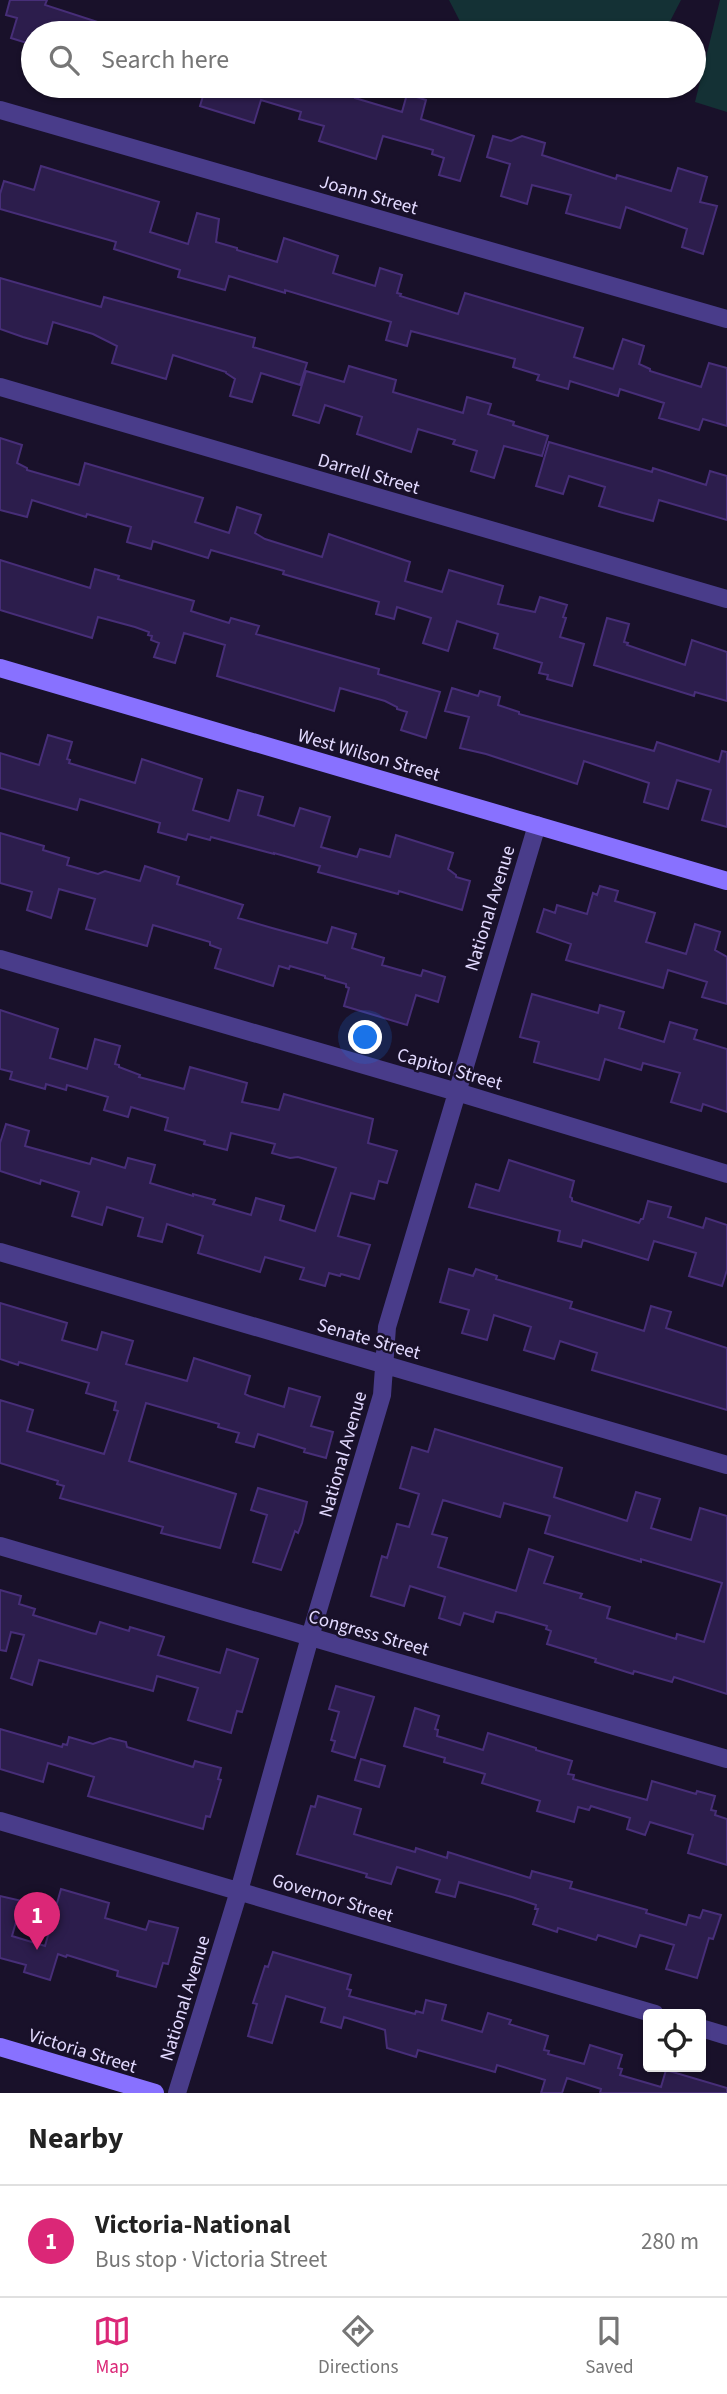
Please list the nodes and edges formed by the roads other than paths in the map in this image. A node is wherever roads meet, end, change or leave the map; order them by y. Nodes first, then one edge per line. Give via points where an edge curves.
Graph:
1 (0, 110) edge
2 (727, 318) edge
3 (0, 387) edge
4 (727, 599) edge
5 (0, 668) edge
6 (537, 825) junction
7 (727, 881) edge
8 (0, 959) edge
9 (457, 1092) junction
10 (727, 1174) edge
11 (0, 1252) edge
12 (385, 1365) junction
13 (727, 1465) edge
14 (0, 1546) edge
15 (310, 1637) junction
16 (727, 1759) edge
17 (0, 1821) edge
18 (239, 1891) junction
19 (643, 2010) edge
20 (706, 2030) edge
21 (727, 2036) edge
22 (0, 2047) edge
23 (155, 2093) edge
24 (177, 2093) edge

1 - 2 street, Joann Street
3 - 4 street, Darrell Street
5 - 6 street, West Wilson Street
6 - 7 street, West Wilson Street
6 - 9 street, National Avenue
8 - 9 street, Capitol Street
9 - 10 street, Capitol Street
9 - 12 street, National Avenue via 387,1328
11 - 12 street, Senate Street
12 - 13 street, Senate Street
12 - 15 street, National Avenue via 382,1395
14 - 15 street, Congress Street
15 - 16 street, Congress Street
15 - 18 street, National Avenue
17 - 18 street, Governor Street
18 - 19 street, Governor Street
18 - 24 street, National Avenue
20 - 21 street
22 - 23 street, Victoria Street

